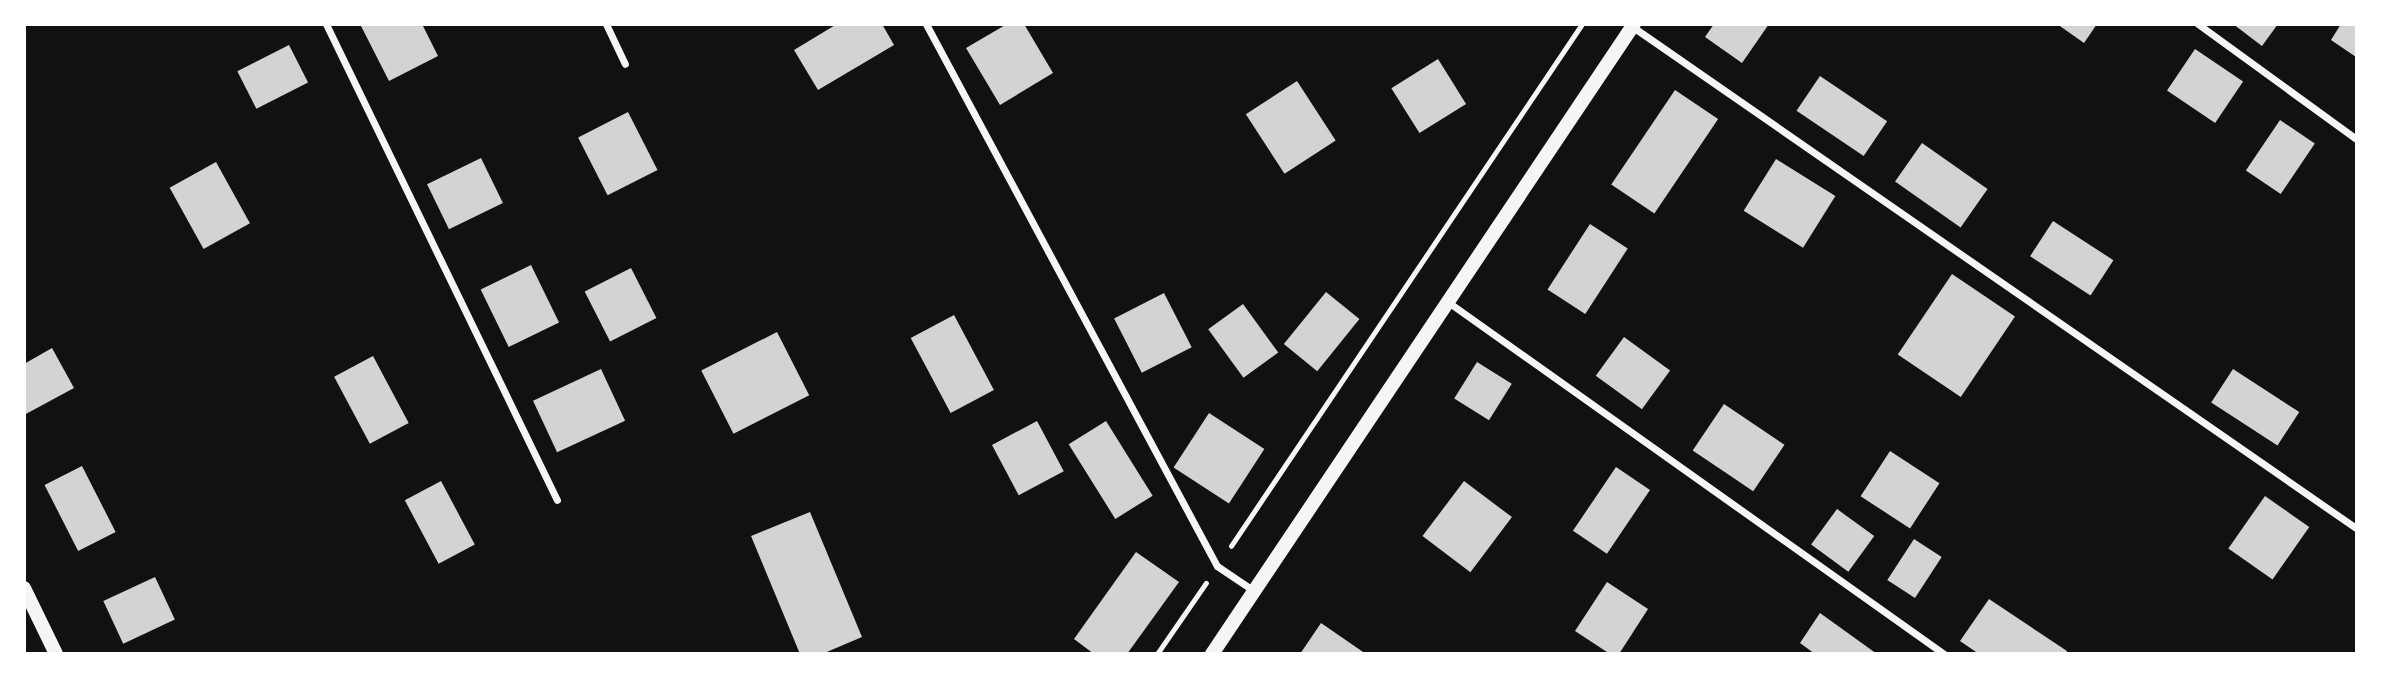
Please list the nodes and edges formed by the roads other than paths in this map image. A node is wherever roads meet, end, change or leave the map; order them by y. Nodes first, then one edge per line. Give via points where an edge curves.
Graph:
1 (326, 24) edge
2 (606, 24) edge
3 (926, 24) edge
4 (2198, 24) edge
5 (1632, 25) edge
6 (625, 64) dead end
7 (2357, 139) edge
8 (1447, 302) junction
9 (557, 500) dead end
10 (2357, 528) edge
11 (24, 588) edge
12 (1254, 591) junction
13 (56, 653) edge
14 (1212, 653) edge
15 (1944, 653) edge

1 - 9 street
2 - 6 street
3 - 12 street via 1217,566
4 - 7 street
5 - 8 main road
5 - 10 street
8 - 12 main road
8 - 15 street
11 - 13 main road
12 - 14 main road

